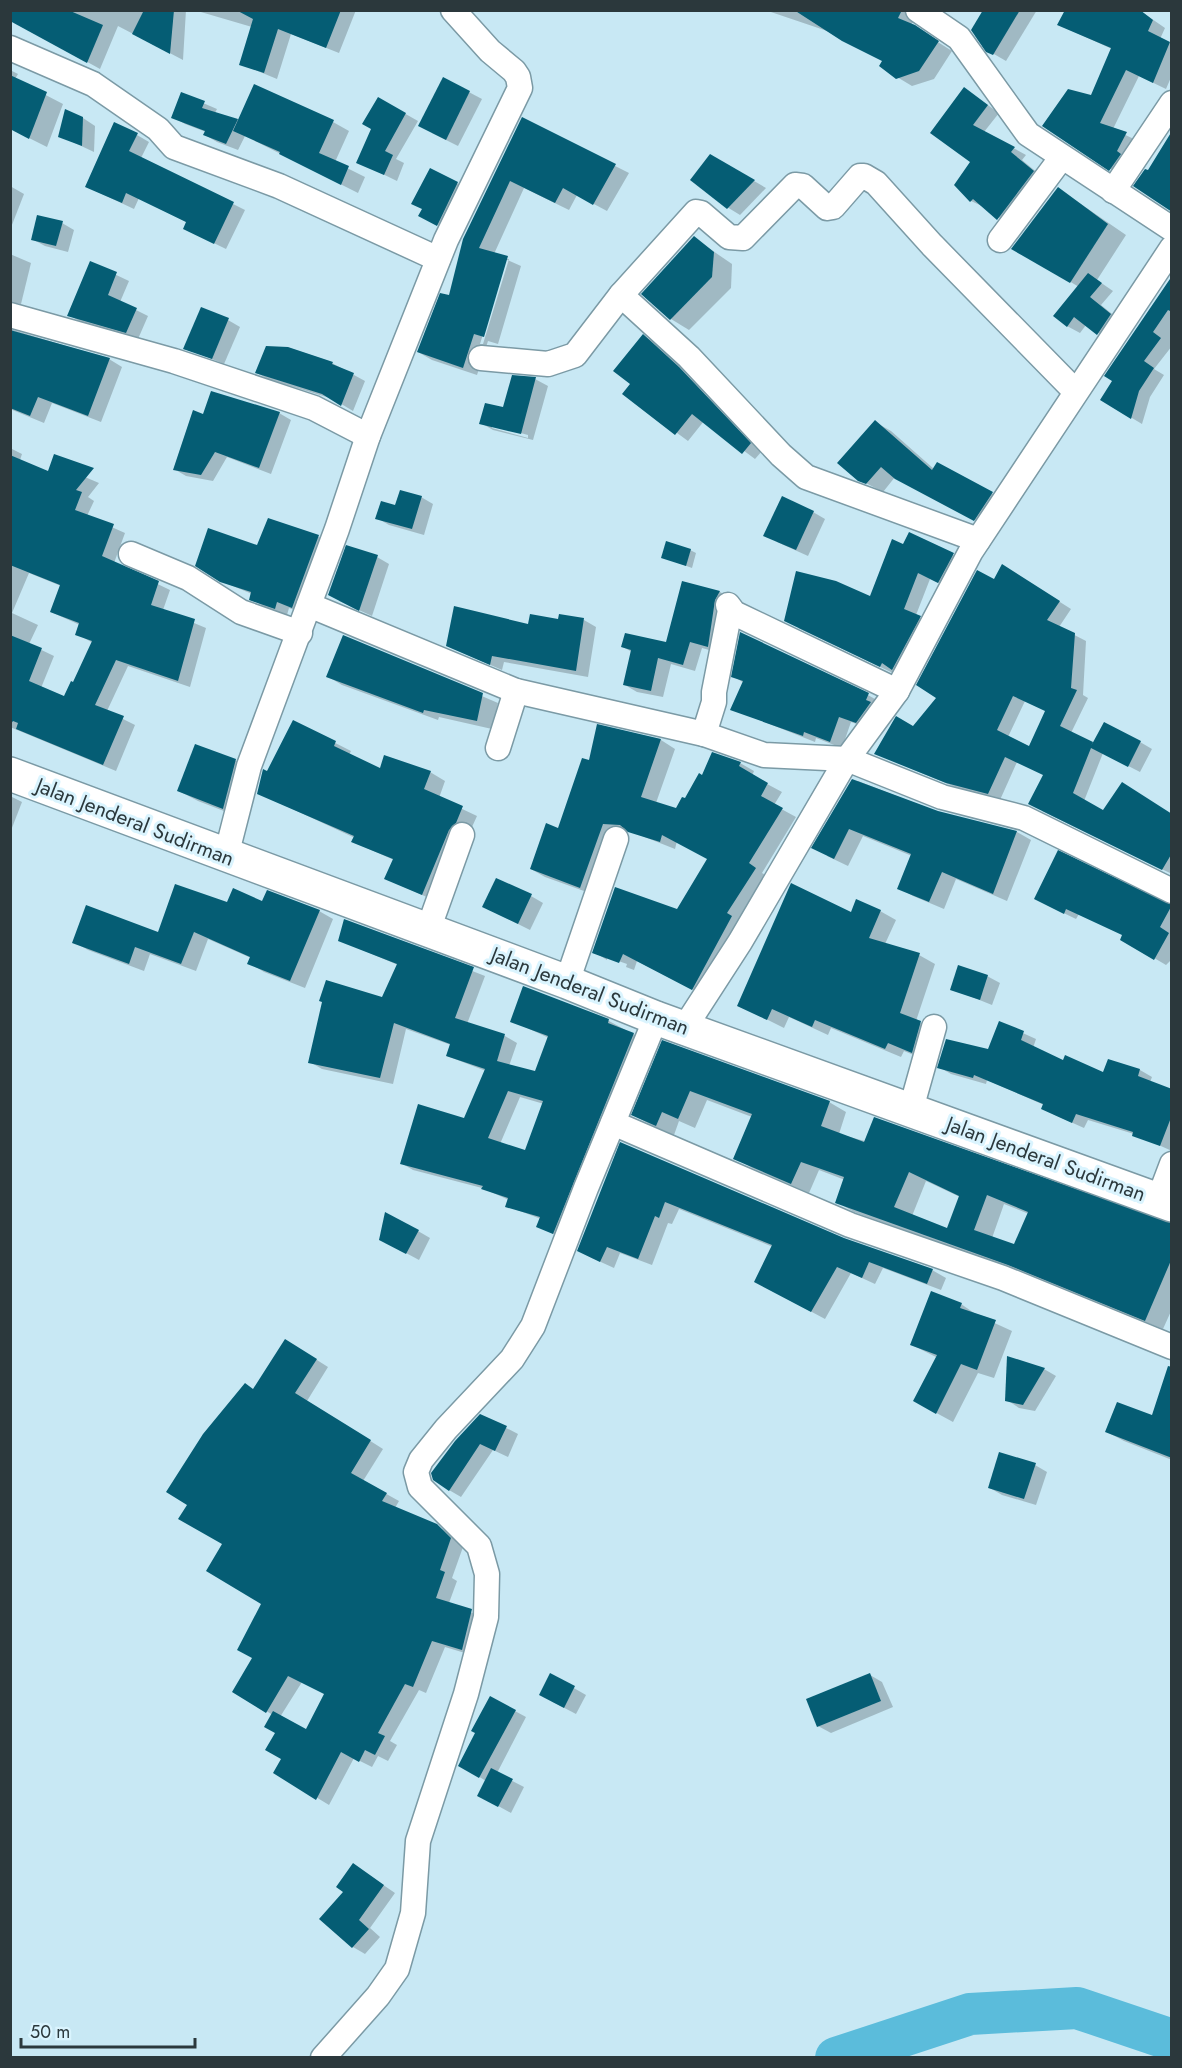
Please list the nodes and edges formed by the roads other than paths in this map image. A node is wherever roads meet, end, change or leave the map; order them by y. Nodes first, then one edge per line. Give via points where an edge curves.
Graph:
1 (453, 10) edge
2 (918, 10) edge
3 (10, 48) edge
4 (1172, 103) edge
5 (1062, 157) junction
6 (1113, 191) junction
7 (1172, 229) edge
8 (1000, 240) dead end
9 (1172, 248) edge
10 (438, 259) junction
11 (621, 295) junction
12 (10, 315) edge
13 (481, 358) dead end
14 (1075, 391) junction
15 (368, 436) junction
16 (978, 540) junction
17 (131, 554) dead end
18 (309, 605) junction
19 (300, 633) junction
20 (516, 691) junction
21 (897, 691) junction
22 (704, 734) junction
23 (498, 748) dead end
24 (847, 759) junction
25 (10, 774) edge
26 (462, 835) dead end
27 (616, 839) dead end
28 (225, 856) junction
29 (1172, 891) edge
30 (428, 930) junction
31 (567, 982) junction
32 (671, 1022) junction
33 (934, 1027) dead end
34 (911, 1109) junction
35 (613, 1124) junction
36 (1172, 1164) edge
37 (1165, 1203) edge
38 (1172, 1347) edge
39 (323, 2058) edge

1 - 10 street via 514,71 520,88
2 - 5 street via 959,38 1028,134
3 - 10 street via 93,84 158,129 174,147 279,186
4 - 6 street
5 - 6 street
5 - 8 street
6 - 7 street
9 - 14 street
10 - 15 street
11 - 13 street via 575,355 548,364
11 - 14 street via 696,212 729,237 743,238 795,185 803,186 827,208 833,207 860,176 869,176
11 - 16 street via 689,357 806,477
12 - 15 street via 174,361 314,408
14 - 16 street
15 - 18 street
16 - 21 street
17 - 19 street via 188,578 241,612
18 - 19 street
18 - 20 street
19 - 28 street via 249,766
20 - 22 street
20 - 23 street
21 - 22 street via 729,608 714,702
21 - 24 street
22 - 24 street via 764,755
24 - 29 street via 942,797 1024,818
24 - 32 street via 740,942
25 - 28 main road, Jalan Jenderal Sudirman
26 - 30 street
27 - 31 street
28 - 30 main road, Jalan Jenderal Sudirman
30 - 31 main road, Jalan Jenderal Sudirman
31 - 32 main road, Jalan Jenderal Sudirman
32 - 34 main road, Jalan Jenderal Sudirman
32 - 35 street
33 - 34 street
34 - 37 main road, Jalan Jenderal Sudirman
35 - 38 street via 850,1225 1003,1278
35 - 39 street via 533,1326 512,1359 440,1436 416,1472 420,1487 479,1546 487,1574 486,1617 466,1694 418,1841 413,1913 397,1969
36 - 37 street

